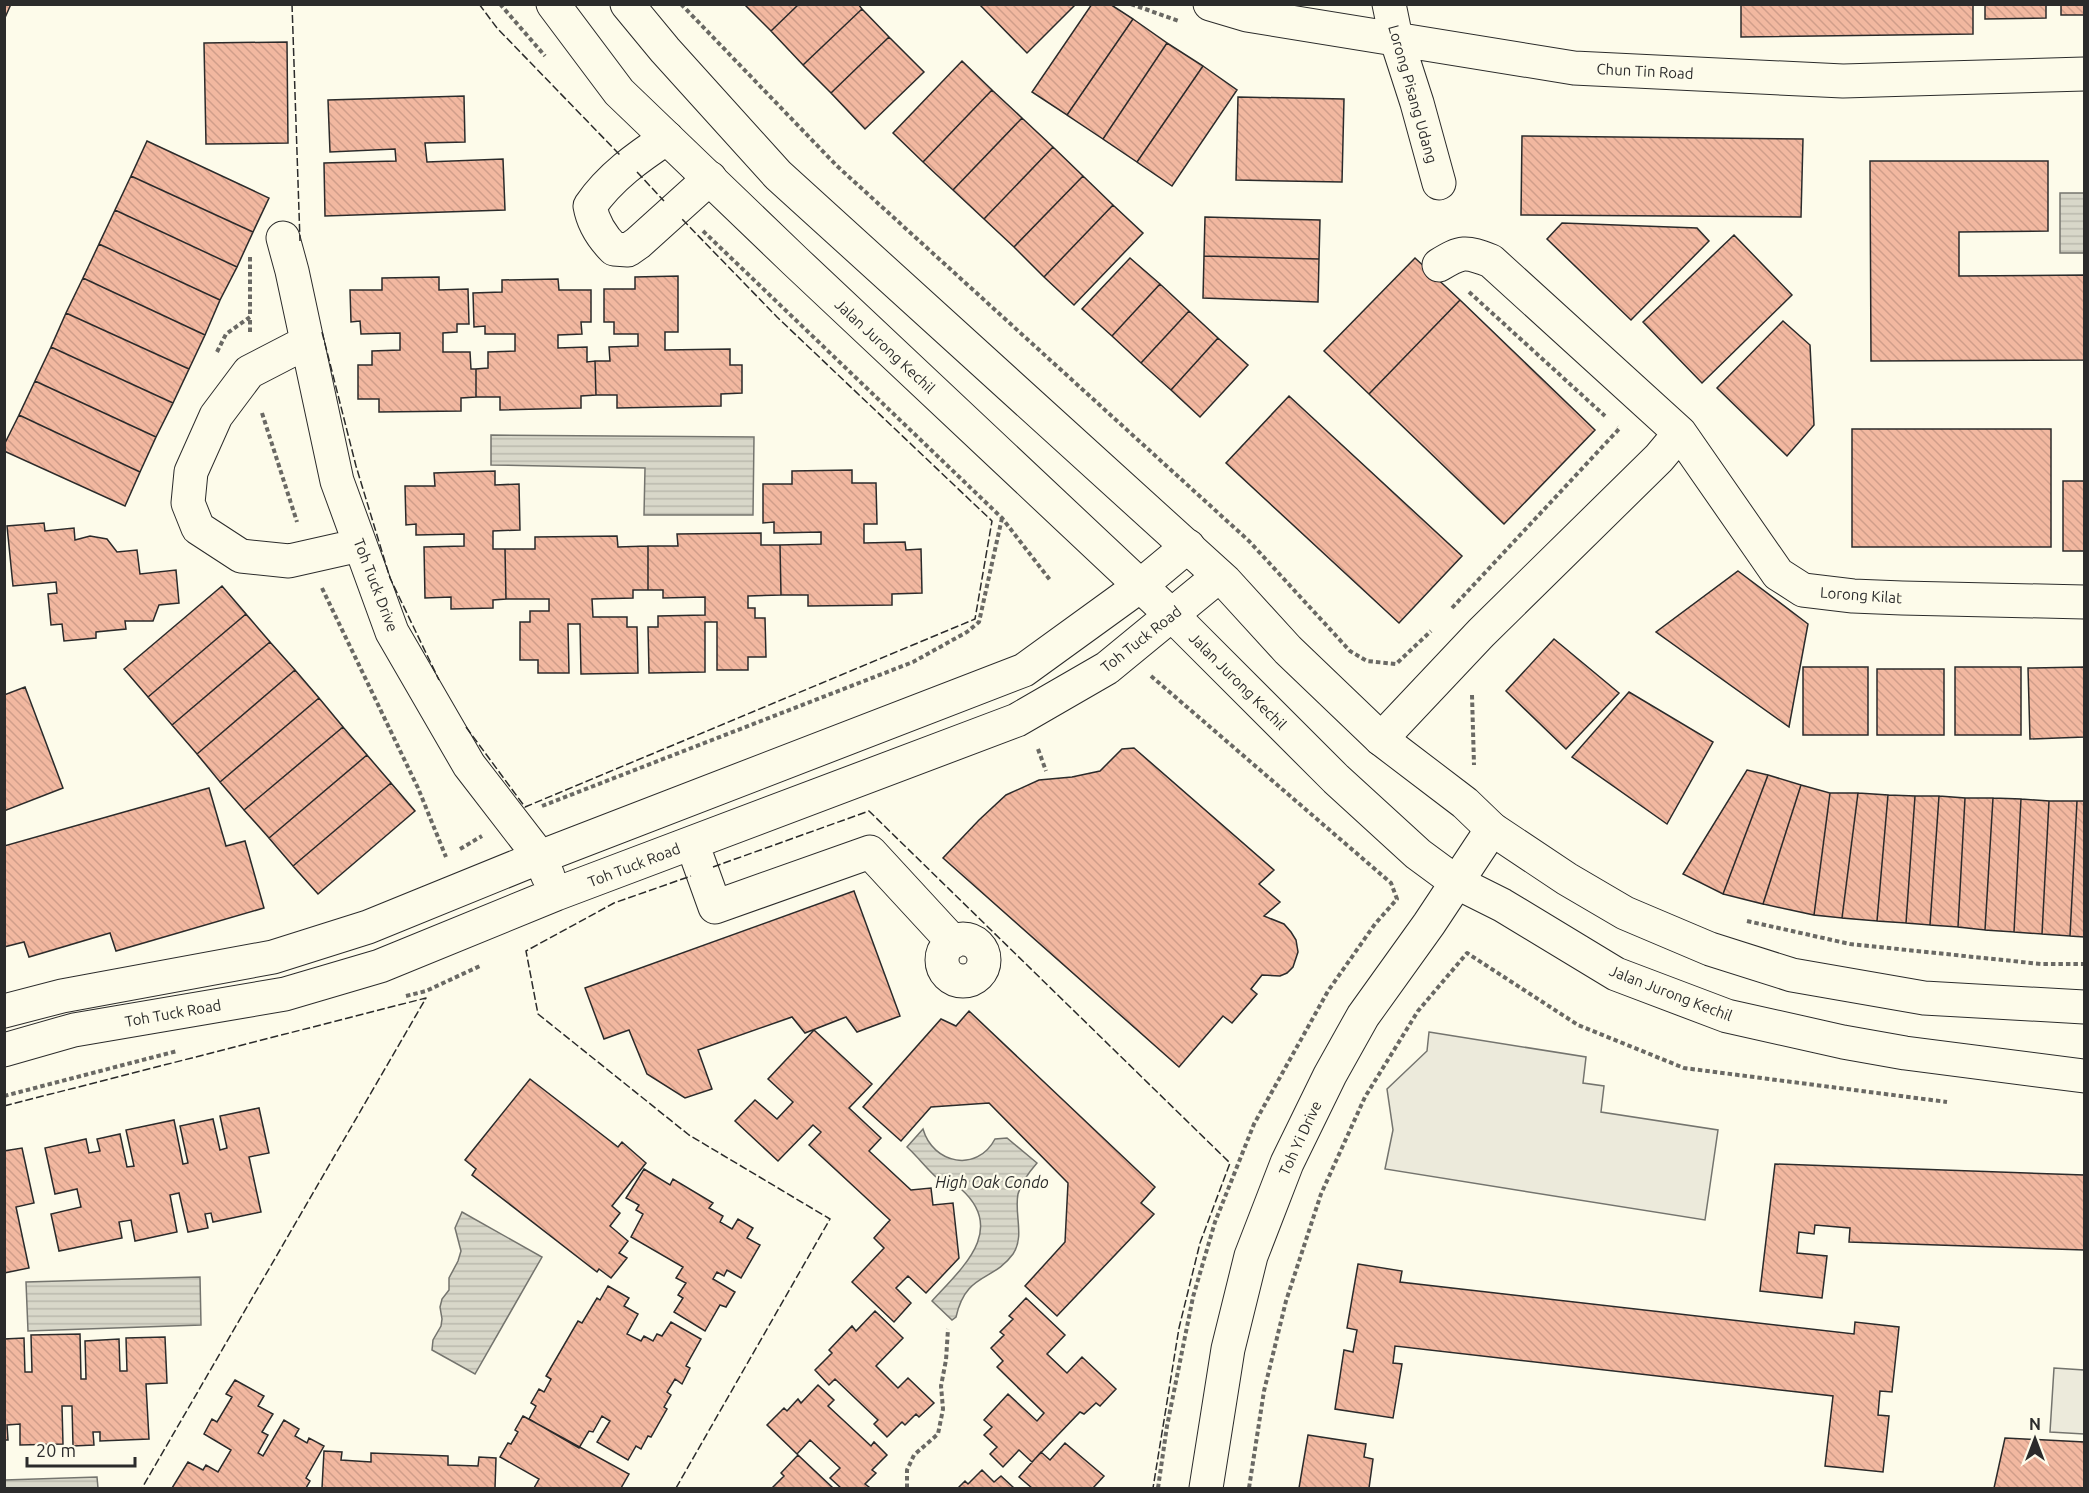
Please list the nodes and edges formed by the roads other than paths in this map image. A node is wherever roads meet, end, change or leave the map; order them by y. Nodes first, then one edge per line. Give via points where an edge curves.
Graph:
1 (553, 4) edge
2 (627, 4) edge
3 (1210, 4) edge
4 (1389, 4) edge
5 (1396, 38) junction
6 (2085, 74) edge
7 (667, 138) junction
8 (710, 178) junction
9 (1439, 183) dead end
10 (283, 238) dead end
11 (1439, 265) road end
12 (307, 342) junction
13 (1680, 433) junction
14 (360, 544) junction
15 (1188, 546) junction
16 (1220, 576) junction
17 (1140, 586) junction
18 (2085, 602) edge
19 (1171, 615) junction
20 (1381, 739) junction
21 (1492, 829) junction
22 (692, 843) junction
23 (540, 856) junction
24 (1456, 882) junction
25 (556, 894) junction
26 (953, 942) dead end
27 (2085, 1007) edge
28 (4, 1011) edge
29 (4, 1050) edge
30 (2085, 1076) edge
31 (1206, 1488) edge

1 - 7 street, Jalan Jurong Kechil via 619,92
2 - 15 street via 778,175
3 - 5 street, Chun Tin Road via 1247,15
4 - 5 street, Lorong Pisang Udang
5 - 6 street, Chun Tin Road via 1574,68 1843,81
5 - 9 street, Lorong Pisang Udang
7 - 8 street, Jalan Jurong Kechil
7 - 8 street via 633,160 590,206 603,238 614,249 628,250
8 - 17 street, Jalan Jurong Kechil
10 - 12 street, Toh Tuck Drive
11 - 13 street, Lorong Kilat via 1458,253 1491,261
12 - 14 street, Toh Tuck Drive via 337,482
12 - 14 street via 249,372 216,416 191,472 188,504 198,528 241,556 289,561
13 - 18 street, Lorong Kilat via 1778,574 1803,590 1853,596
13 - 20 street
14 - 23 street, Toh Tuck Drive via 392,632 469,765
15 - 16 street
15 - 17 street
16 - 19 street, Toh Tuck Road
16 - 20 street via 1288,650
17 - 19 street, Jalan Jurong Kechil
17 - 23 street via 1023,670
19 - 22 street, Toh Tuck Road via 1107,668 1017,720
19 - 24 street, Jalan Jurong Kechil via 1336,778 1418,854
20 - 21 street via 1465,803
21 - 24 street, Toh Yi Drive
21 - 27 street via 1625,913 1710,950 1792,975 1924,998
22 - 25 street, Toh Tuck Road
22 - 26 street via 715,907 870,852
23 - 25 street, Toh Tuck Drive
23 - 28 street via 368,927 273,957 62,996
24 - 30 street, Jalan Jurong Kechil via 1616,974 1727,1016 1895,1051
24 - 31 street, Toh Yi Drive via 1363,1016 1287,1163 1251,1256 1228,1349
25 - 29 street, Toh Tuck Road via 380,966 296,991 74,1030

